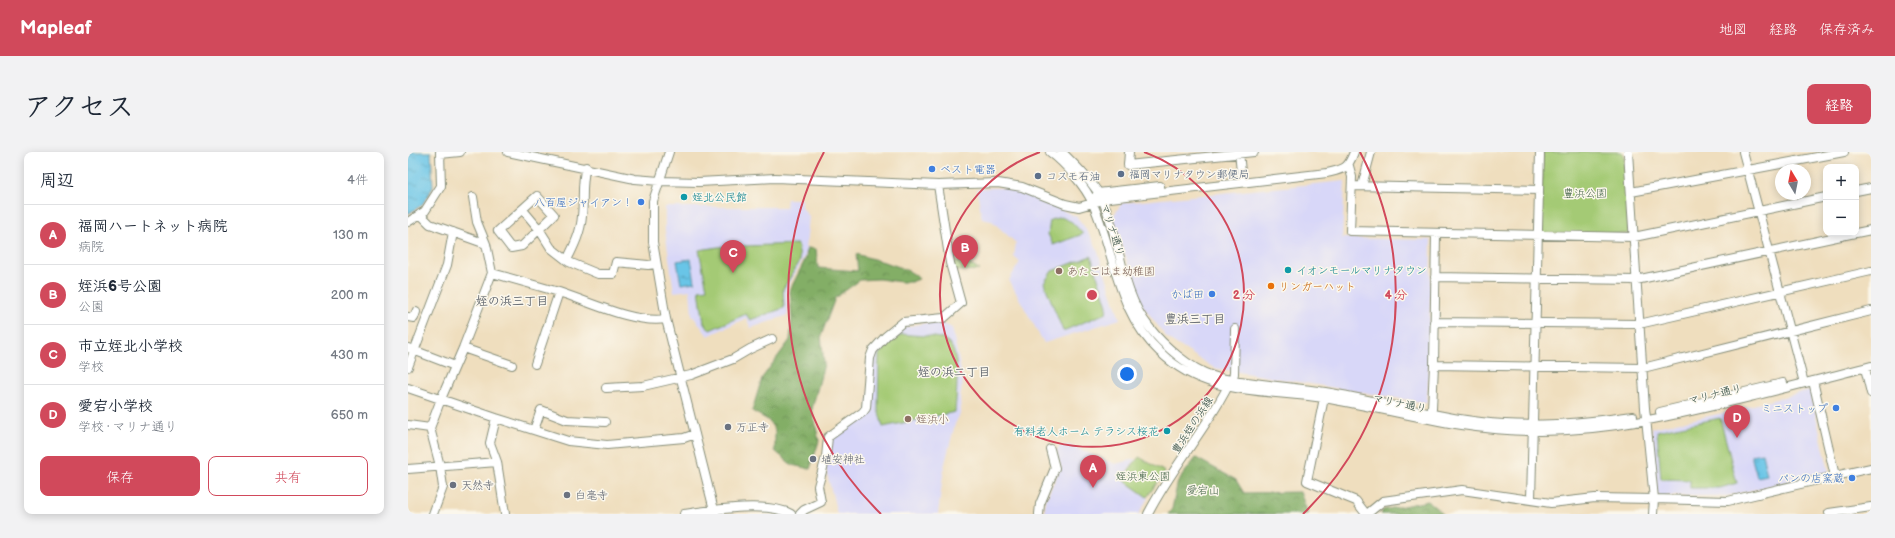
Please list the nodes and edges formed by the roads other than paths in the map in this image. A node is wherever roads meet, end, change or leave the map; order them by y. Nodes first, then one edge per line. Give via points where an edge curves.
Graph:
1 (460, 152) edge
2 (508, 152) edge
3 (669, 152) edge
4 (1050, 152) edge
5 (1062, 152) edge
6 (1129, 152) edge
7 (1254, 152) edge
8 (1349, 152) edge
9 (1354, 152) edge
10 (1371, 152) edge
11 (1540, 152) edge
12 (1628, 152) edge
13 (1743, 152) edge
14 (1844, 152) edge
15 (440, 153) edge
16 (1239, 153) edge
17 (1348, 166) junction
18 (586, 167) junction
19 (1748, 171) junction
20 (1241, 180) junction
21 (659, 181) junction
22 (938, 185) junction
23 (1352, 186) junction
24 (1362, 186) junction
25 (1871, 188) edge
26 (1539, 190) junction
27 (1859, 190) edge
28 (1631, 192) junction
29 (1098, 193) junction
30 (472, 197) dead end
31 (1823, 198) edge
32 (1102, 201) junction
33 (1093, 202) junction
34 (523, 210) junction
35 (1759, 211) junction
36 (420, 214) junction
37 (408, 222) edge
38 (539, 229) junction
39 (1871, 230) edge
40 (453, 232) junction
41 (1859, 232) edge
42 (1436, 233) junction
43 (1537, 236) junction
44 (1842, 236) edge
45 (1634, 237) junction
46 (486, 244) junction
47 (1770, 251) junction
48 (567, 260) junction
49 (656, 264) junction
50 (1871, 271) edge
51 (492, 273) junction
52 (1435, 277) junction
53 (1538, 279) junction
54 (1636, 280) junction
55 (559, 292) junction
56 (1781, 292) junction
57 (1871, 311) edge
58 (416, 312) dead end
59 (408, 317) edge
60 (666, 319) junction
61 (1434, 322) junction
62 (1536, 323) junction
63 (1639, 324) junction
64 (1235, 329) dead end
65 (1790, 331) junction
66 (772, 339) dead end
67 (411, 348) edge
68 (464, 348) junction
69 (1871, 361) edge
70 (535, 364) dead end
71 (512, 365) dead end
72 (1434, 365) junction
73 (455, 366) junction
74 (1535, 366) junction
75 (408, 367) edge
76 (1868, 367) edge
77 (1643, 368) junction
78 (680, 377) junction
79 (1232, 380) junction
80 (1803, 380) junction
81 (1814, 381) junction
82 (408, 388) edge
83 (606, 388) dead end
84 (1228, 388) junction
85 (1871, 393) edge
86 (1324, 398) junction
87 (440, 399) junction
88 (1430, 417) junction
89 (1646, 417) junction
90 (496, 418) junction
91 (605, 422) dead end
92 (408, 425) edge
93 (430, 428) junction
94 (1534, 428) junction
95 (534, 430) junction
96 (695, 434) junction
97 (1050, 449) dead end
98 (497, 462) junction
99 (440, 466) junction
100 (1871, 468) edge
101 (408, 469) edge
102 (1835, 476) junction
103 (1531, 500) junction
104 (1654, 500) junction
105 (1871, 507) edge
106 (714, 512) edge
107 (1829, 513) edge
108 (433, 514) edge
109 (505, 514) edge
110 (684, 514) edge
111 (791, 514) edge
112 (800, 514) edge
113 (1039, 514) edge
114 (1148, 514) edge
115 (1367, 514) edge
116 (1653, 514) edge

1 - 15 street
2 - 18 street
3 - 21 street
4 - 33 street, マリナ通り via 1071,173
5 - 29 street, マリナ通り
6 - 16 street via 1128,164
7 - 16 street
8 - 20 street via 1345,163 1334,168
9 - 17 street
10 - 24 street
11 - 26 street
12 - 28 street
13 - 19 street
14 - 19 street
15 - 36 street via 441,186 425,211
16 - 20 street
17 - 20 street via 1343,170 1327,173
17 - 23 street
18 - 21 street via 635,179
18 - 48 street via 578,238
19 - 28 street
19 - 35 street
20 - 29 street
20 - 32 street
21 - 22 street via 699,182 775,178
21 - 49 street via 652,213
22 - 33 street via 998,183 1022,187 1079,207
22 - 112 street via 950,263 961,303 944,318 903,322 873,350 870,358 866,408 828,437 826,457 818,486 821,502
23 - 24 street
23 - 42 street via 1350,231
24 - 26 street
25 - 27 street
26 - 43 street
28 - 45 street
29 - 32 street, マリナ通り
29 - 33 street
30 - 46 street via 477,222
31 - 35 street
32 - 33 street
32 - 79 street, マリナ通り via 1128,287 1136,307 1148,326 1166,346 1187,362 1212,376
33 - 84 street, マリナ通り via 1120,290 1129,312 1141,331 1160,353 1184,370 1209,383
34 - 38 street
34 - 38 street via 537,196 554,215
34 - 38 street via 498,231 511,248 522,246
35 - 45 street
35 - 47 street
36 - 37 street
36 - 40 street via 430,224
38 - 48 street via 552,248
39 - 41 street
40 - 46 street
40 - 67 street via 447,265
42 - 43 street
42 - 52 street
43 - 45 street
43 - 53 street
44 - 47 street
45 - 54 street
46 - 51 street
47 - 54 street
47 - 56 street
48 - 49 street via 598,274 613,274 616,262
49 - 60 street
50 - 56 street
51 - 55 street
51 - 68 street
52 - 53 street
52 - 61 street
53 - 54 street
53 - 62 street
54 - 63 street
55 - 60 street via 638,319
55 - 70 street
56 - 63 street
56 - 65 street
57 - 65 street
58 - 59 street via 414,318
60 - 78 street
61 - 62 street
61 - 72 street
62 - 63 street
62 - 74 street
63 - 77 street
64 - 79 street, 豊浜姪の浜線
65 - 77 street
65 - 80 street
66 - 78 street via 733,359
67 - 73 street
67 - 75 street
68 - 71 street
68 - 73 street
69 - 80 street, マリナ通り
72 - 74 street
72 - 88 street
73 - 87 street
74 - 77 street
74 - 94 street
76 - 81 street, マリナ通り
76 - 85 street
77 - 89 street
78 - 83 street via 643,386
78 - 96 street
79 - 84 street, 豊浜姪の浜線
79 - 88 street, マリナ通り via 1326,392
80 - 81 street, マリナ通り
80 - 89 street, マリナ通り via 1692,412
81 - 102 street
82 - 87 street
84 - 86 street, マリナ通り
84 - 114 street, 豊浜姪の浜線
86 - 88 street, マリナ通り
86 - 115 street via 1307,481 1356,501
87 - 90 street
87 - 93 street
88 - 94 street, マリナ通り
89 - 94 street, マリナ通り via 1592,429
89 - 104 street
90 - 95 street
90 - 98 street via 490,443
91 - 95 street via 567,420 541,410
92 - 93 street
93 - 99 street
94 - 103 street
95 - 96 street via 568,441 607,445 684,438
96 - 106 street
97 - 113 street via 1055,468 1040,504
98 - 99 street
98 - 109 street
99 - 101 street
99 - 108 street via 443,488
100 - 102 street
102 - 104 street via 1728,501
103 - 104 street via 1551,503 1595,498
103 - 115 street via 1462,490 1383,501
104 - 116 street
105 - 107 street
106 - 110 street
106 - 111 street via 765,508

